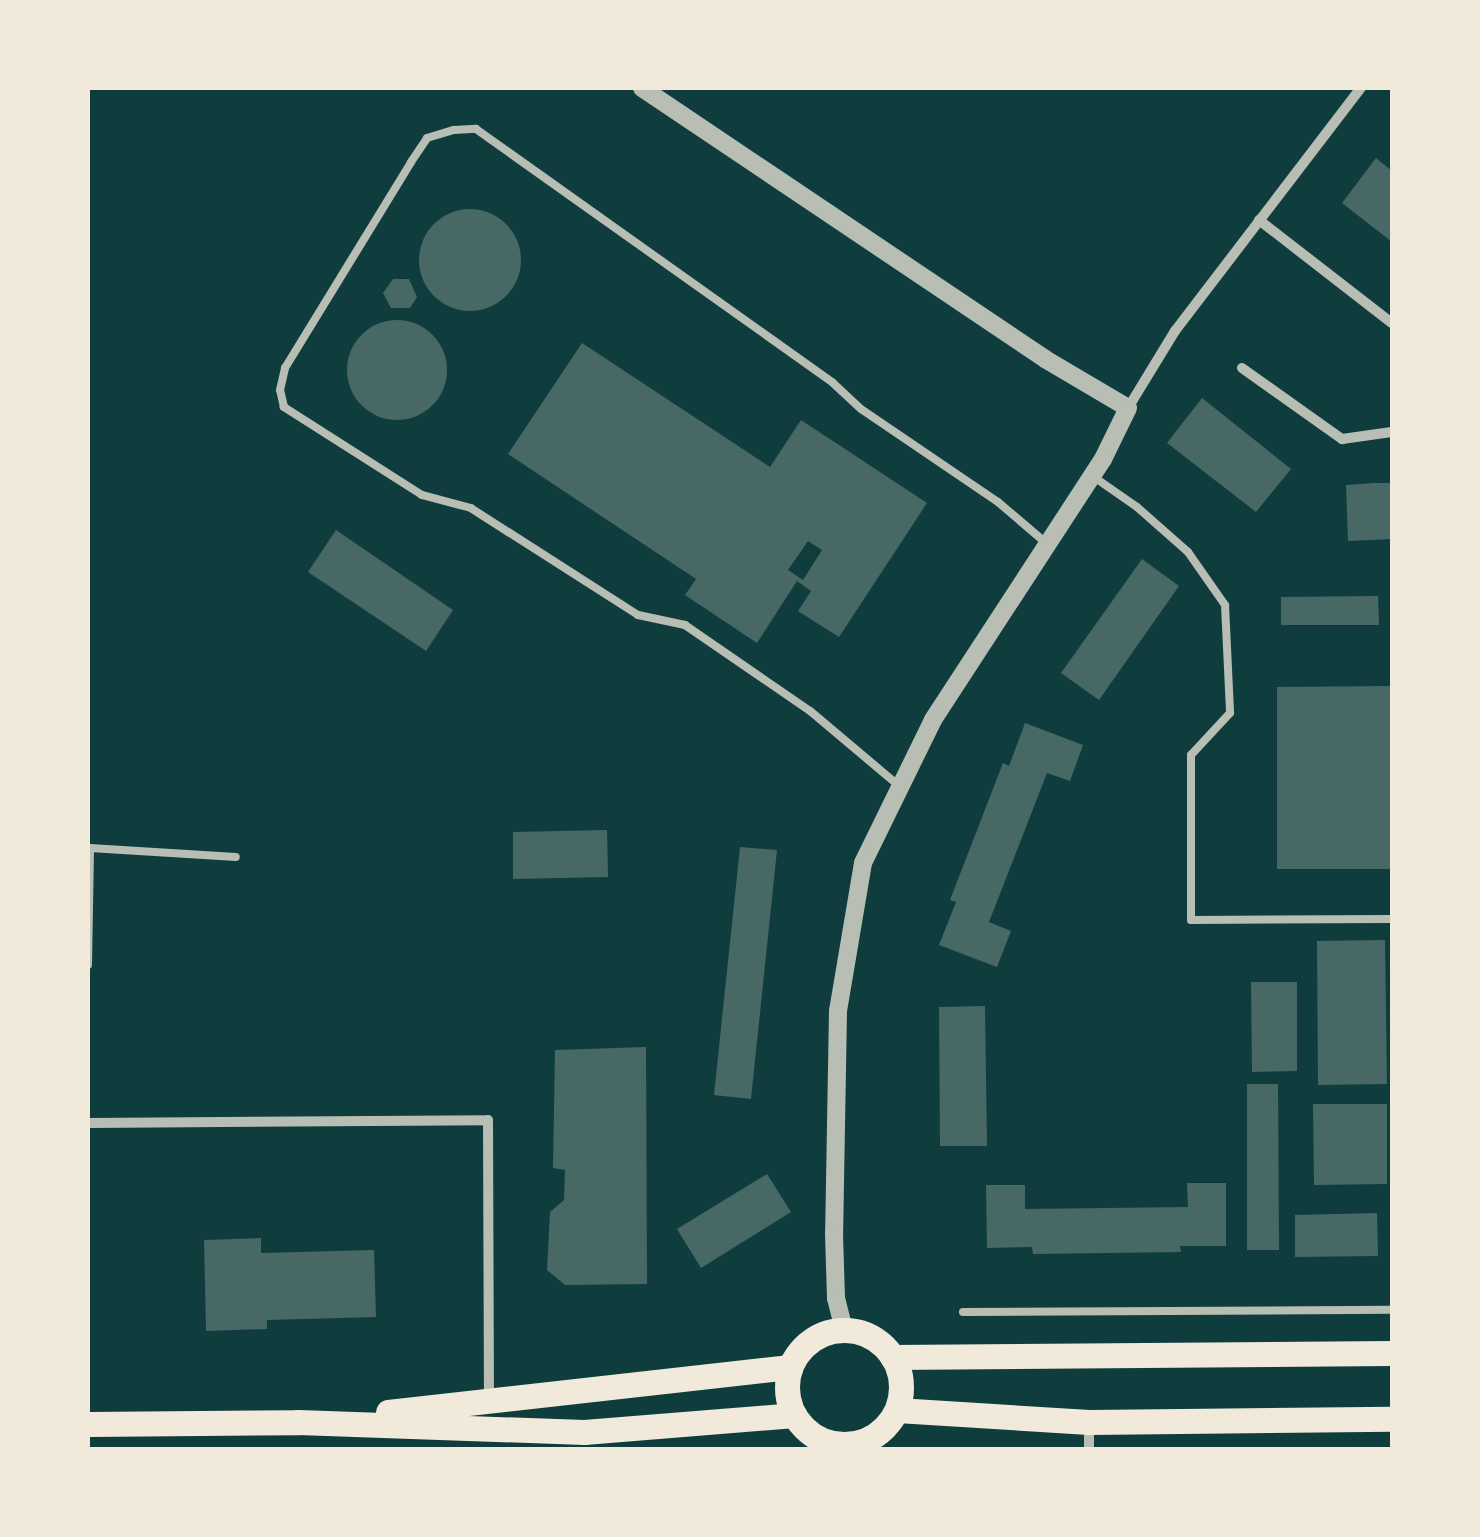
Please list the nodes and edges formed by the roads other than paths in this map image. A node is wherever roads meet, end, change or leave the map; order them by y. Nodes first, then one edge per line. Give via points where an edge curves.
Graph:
1 (642, 88) edge
2 (1361, 88) edge
3 (1259, 220) junction
4 (1392, 323) edge
5 (1242, 368) dead end
6 (1128, 408) junction
7 (1392, 432) edge
8 (1091, 475) junction
9 (1046, 543) junction
10 (898, 785) junction
11 (236, 858) dead end
12 (1392, 920) edge
13 (88, 964) edge
14 (88, 1123) edge
15 (1392, 1310) edge
16 (963, 1312) dead end
17 (844, 1331) junction
18 (1392, 1353) edge
19 (892, 1356) junction
20 (790, 1367) junction
21 (489, 1402) junction
22 (896, 1410) junction
23 (794, 1415) junction
24 (1392, 1419) edge
25 (298, 1422) junction
26 (1089, 1422) junction
27 (88, 1424) edge
28 (1089, 1450) edge

1 - 6 street
2 - 3 street
3 - 4 street
3 - 6 street via 1175,331
5 - 7 street via 1342,439
6 - 8 street
8 - 9 street
8 - 12 lane via 1188,552 1224,606 1230,714 1191,756 1190,920
9 - 10 street
9 - 10 lane via 476,129 427,138 401,178 285,368 284,408 422,494 472,508 638,614 685,624 810,711
10 - 17 street via 863,863 838,1011 834,1234
11 - 13 lane via 90,848
14 - 21 street via 488,1120
15 - 16 lane
17 - 19 main road via 867,1334
17 - 20 main road via 814,1338
18 - 19 main road
19 - 22 main road via 901,1392
20 - 21 main road
20 - 23 main road
21 - 25 main road
22 - 23 main road via 873,1436 838,1444 820,1439
22 - 26 main road
23 - 25 main road via 580,1437
24 - 26 main road
25 - 27 main road
26 - 28 street

